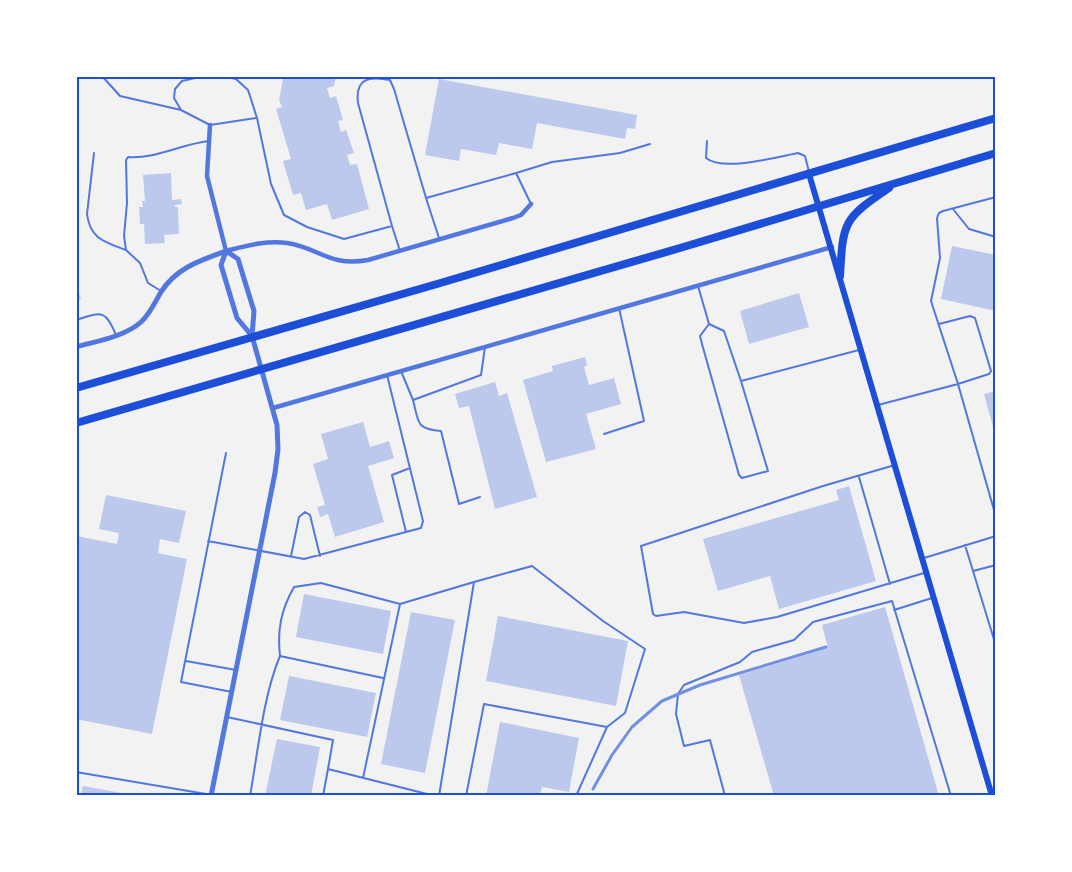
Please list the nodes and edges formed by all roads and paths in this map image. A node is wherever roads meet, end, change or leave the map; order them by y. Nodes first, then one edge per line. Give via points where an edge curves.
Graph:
1 (102, 76) edge
2 (204, 76) edge
3 (224, 76) edge
4 (181, 110) junction
5 (257, 118) junction
6 (996, 118) edge
7 (210, 125) junction
8 (209, 141) junction
9 (707, 141) dead end
10 (650, 144) dead end
11 (94, 153) dead end
12 (996, 153) edge
13 (516, 173) junction
14 (809, 174) junction
15 (896, 183) junction
16 (426, 198) junction
17 (996, 198) edge
18 (531, 204) joint
19 (818, 206) junction
20 (953, 209) junction
21 (392, 226) junction
22 (996, 237) edge
23 (439, 239) junction
24 (832, 247) junction
25 (126, 250) junction
26 (226, 251) junction
27 (400, 251) junction
28 (840, 276) junction
29 (698, 286) junction
30 (161, 291) junction
31 (619, 308) junction
32 (76, 320) edge
33 (709, 324) junction
34 (939, 324) junction
35 (116, 335) junction
36 (252, 336) junction
37 (76, 347) edge
38 (485, 347) junction
39 (861, 349) junction
40 (262, 370) junction
41 (401, 371) junction
42 (387, 375) junction
43 (741, 381) junction
44 (958, 384) junction
45 (76, 388) edge
46 (413, 400) junction
47 (878, 405) junction
48 (273, 408) junction
49 (76, 423) edge
50 (604, 434) dead end
51 (226, 453) dead end
52 (895, 465) junction
53 (410, 468) junction
54 (859, 476) junction
55 (480, 497) dead end
56 (996, 518) edge
57 (406, 532) junction
58 (996, 536) edge
59 (208, 541) junction
60 (966, 545) junction
61 (259, 551) junction
62 (320, 556) junction
63 (291, 557) junction
64 (921, 558) junction
65 (996, 565) edge
66 (973, 571) junction
67 (926, 573) junction
68 (474, 582) junction
69 (890, 584) junction
70 (934, 597) junction
71 (400, 604) junction
72 (894, 610) junction
73 (996, 646) edge
74 (280, 656) junction
75 (184, 661) junction
76 (236, 670) junction
77 (383, 678) junction
78 (232, 692) junction
79 (227, 717) junction
80 (262, 725) junction
81 (607, 727) junction
82 (328, 769) junction
83 (76, 772) edge
84 (363, 778) junction
85 (178, 789) junction
86 (177, 795) edge
87 (212, 795) edge
88 (250, 795) edge
89 (322, 795) edge
90 (437, 795) edge
91 (466, 795) edge
92 (576, 795) edge
93 (725, 795) edge
94 (951, 795) edge
95 (992, 795) edge

1 - 4 lane via 120,96
2 - 4 lane via 182,81 175,89 174,98
3 - 5 lane via 248,90
4 - 7 lane
5 - 7 lane
5 - 21 lane via 271,184 284,214 307,227 344,238
6 - 14 highway
7 - 8 street
8 - 25 lane via 191,143 175,151 128,157
8 - 26 street via 207,176
9 - 14 lane via 706,158 711,163 738,163 798,153 805,156
10 - 13 lane via 620,153 552,162
11 - 25 lane via 88,224 93,234
12 - 15 highway
13 - 16 lane
13 - 18 lane
14 - 19 main road
14 - 36 highway
15 - 19 highway
15 - 28 highway via 861,208 846,225
16 - 21 lane via 390,80 368,78 360,83 358,103
16 - 23 lane
17 - 20 lane
18 - 23 street via 521,215
19 - 24 main road
19 - 40 highway
20 - 22 lane via 969,228
20 - 34 lane via 939,213 937,218 940,258 931,301
21 - 27 lane
23 - 27 street
24 - 28 main road
24 - 29 street
25 - 30 lane via 140,263 148,284
26 - 27 street via 268,242 286,243 351,263
26 - 30 street via 183,269
26 - 36 street via 221,265 237,318
26 - 36 street via 238,259 254,311
28 - 39 main road
29 - 31 street
29 - 33 lane
30 - 35 street via 139,324
31 - 38 street
31 - 50 lane via 644,421
32 - 35 lane via 105,314
33 - 43 lane via 724,331
33 - 43 lane via 700,336 742,478 768,471
34 - 44 lane
34 - 44 lane via 975,318 991,371
35 - 37 street
36 - 40 street
36 - 45 highway
38 - 41 street
38 - 46 lane via 481,375
39 - 43 lane
39 - 47 main road
40 - 48 street
40 - 49 highway
41 - 42 street
41 - 46 lane
42 - 48 street
42 - 53 lane
44 - 47 lane
44 - 56 lane
46 - 55 lane via 420,425 426,430 441,431 459,504
47 - 52 main road
48 - 61 street via 278,449
51 - 59 lane
52 - 54 lane
52 - 64 main road
53 - 57 lane via 423,521 421,528
53 - 57 lane via 392,475
54 - 69 lane
54 - 69 lane via 641,546 653,614 684,612 744,623
57 - 62 lane
58 - 60 lane
59 - 61 lane
59 - 75 lane
60 - 64 lane
60 - 66 lane
61 - 63 lane
61 - 76 street
62 - 63 lane via 304,560
62 - 63 lane via 310,515 304,512 299,517
64 - 67 main road
65 - 66 lane
66 - 73 lane
67 - 69 lane
67 - 70 main road
68 - 71 lane
68 - 81 lane via 532,566 645,648 625,713
68 - 90 lane
70 - 72 lane
70 - 95 main road
71 - 74 lane via 321,583 294,587 284,605 278,639
71 - 77 lane
72 - 93 lane via 892,601 813,622 794,640 752,652 740,662 684,685 678,694 676,714 684,746 710,740
72 - 94 lane
74 - 77 lane
74 - 80 lane
75 - 76 lane
75 - 78 lane via 181,682
76 - 78 street
77 - 84 lane
78 - 79 street
79 - 80 lane
79 - 87 street
80 - 82 lane via 333,740
80 - 88 lane
81 - 91 lane via 484,704
81 - 92 lane
82 - 84 lane
82 - 89 lane
83 - 85 lane
84 - 90 lane
85 - 86 lane
85 - 87 lane

